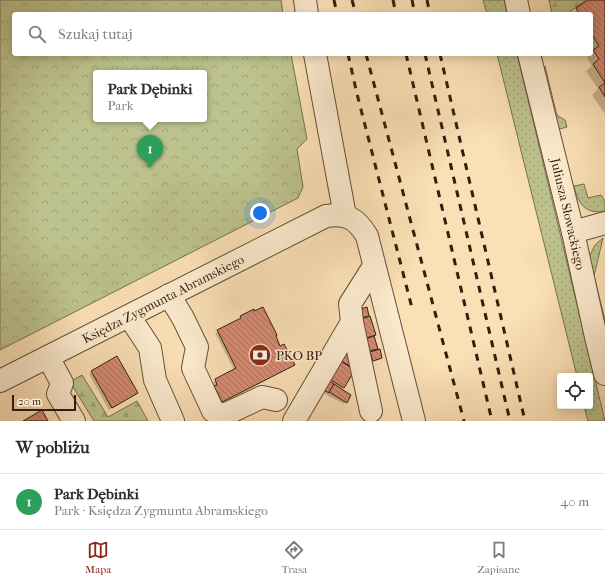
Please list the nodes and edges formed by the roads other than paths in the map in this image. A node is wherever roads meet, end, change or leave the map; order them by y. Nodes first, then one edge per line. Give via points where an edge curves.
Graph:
1 (305, 0) edge
2 (516, 0) edge
3 (307, 12) edge
4 (519, 12) edge
5 (315, 56) edge
6 (529, 56) edge
7 (335, 216) junction
8 (605, 224) edge
9 (573, 232) junction
10 (374, 266) junction
11 (170, 295) junction
12 (129, 316) junction
13 (352, 322) junction
14 (48, 357) junction
15 (605, 374) edge
16 (0, 381) edge
17 (276, 400) dead end
18 (371, 411) dead end
19 (74, 421) edge
20 (173, 421) edge
21 (294, 421) edge
22 (414, 421) edge

1 - 3 street
2 - 4 street
5 - 7 street
6 - 9 street, Juliusza Słowackiego
7 - 10 street via 352,219 360,225 367,236
7 - 11 street, Księdza Zygmunta Abramskiego
8 - 9 street
9 - 15 street, Juliusza Słowackiego
10 - 13 street via 350,304
10 - 22 street
11 - 12 street, Księdza Zygmunta Abramskiego
11 - 17 street via 197,347 193,368 213,411 224,415 262,397
12 - 14 street, Księdza Zygmunta Abramskiego
12 - 20 street via 150,348 155,380
13 - 18 street
13 - 21 street
14 - 16 street, Księdza Zygmunta Abramskiego
14 - 19 street via 62,383 58,394

